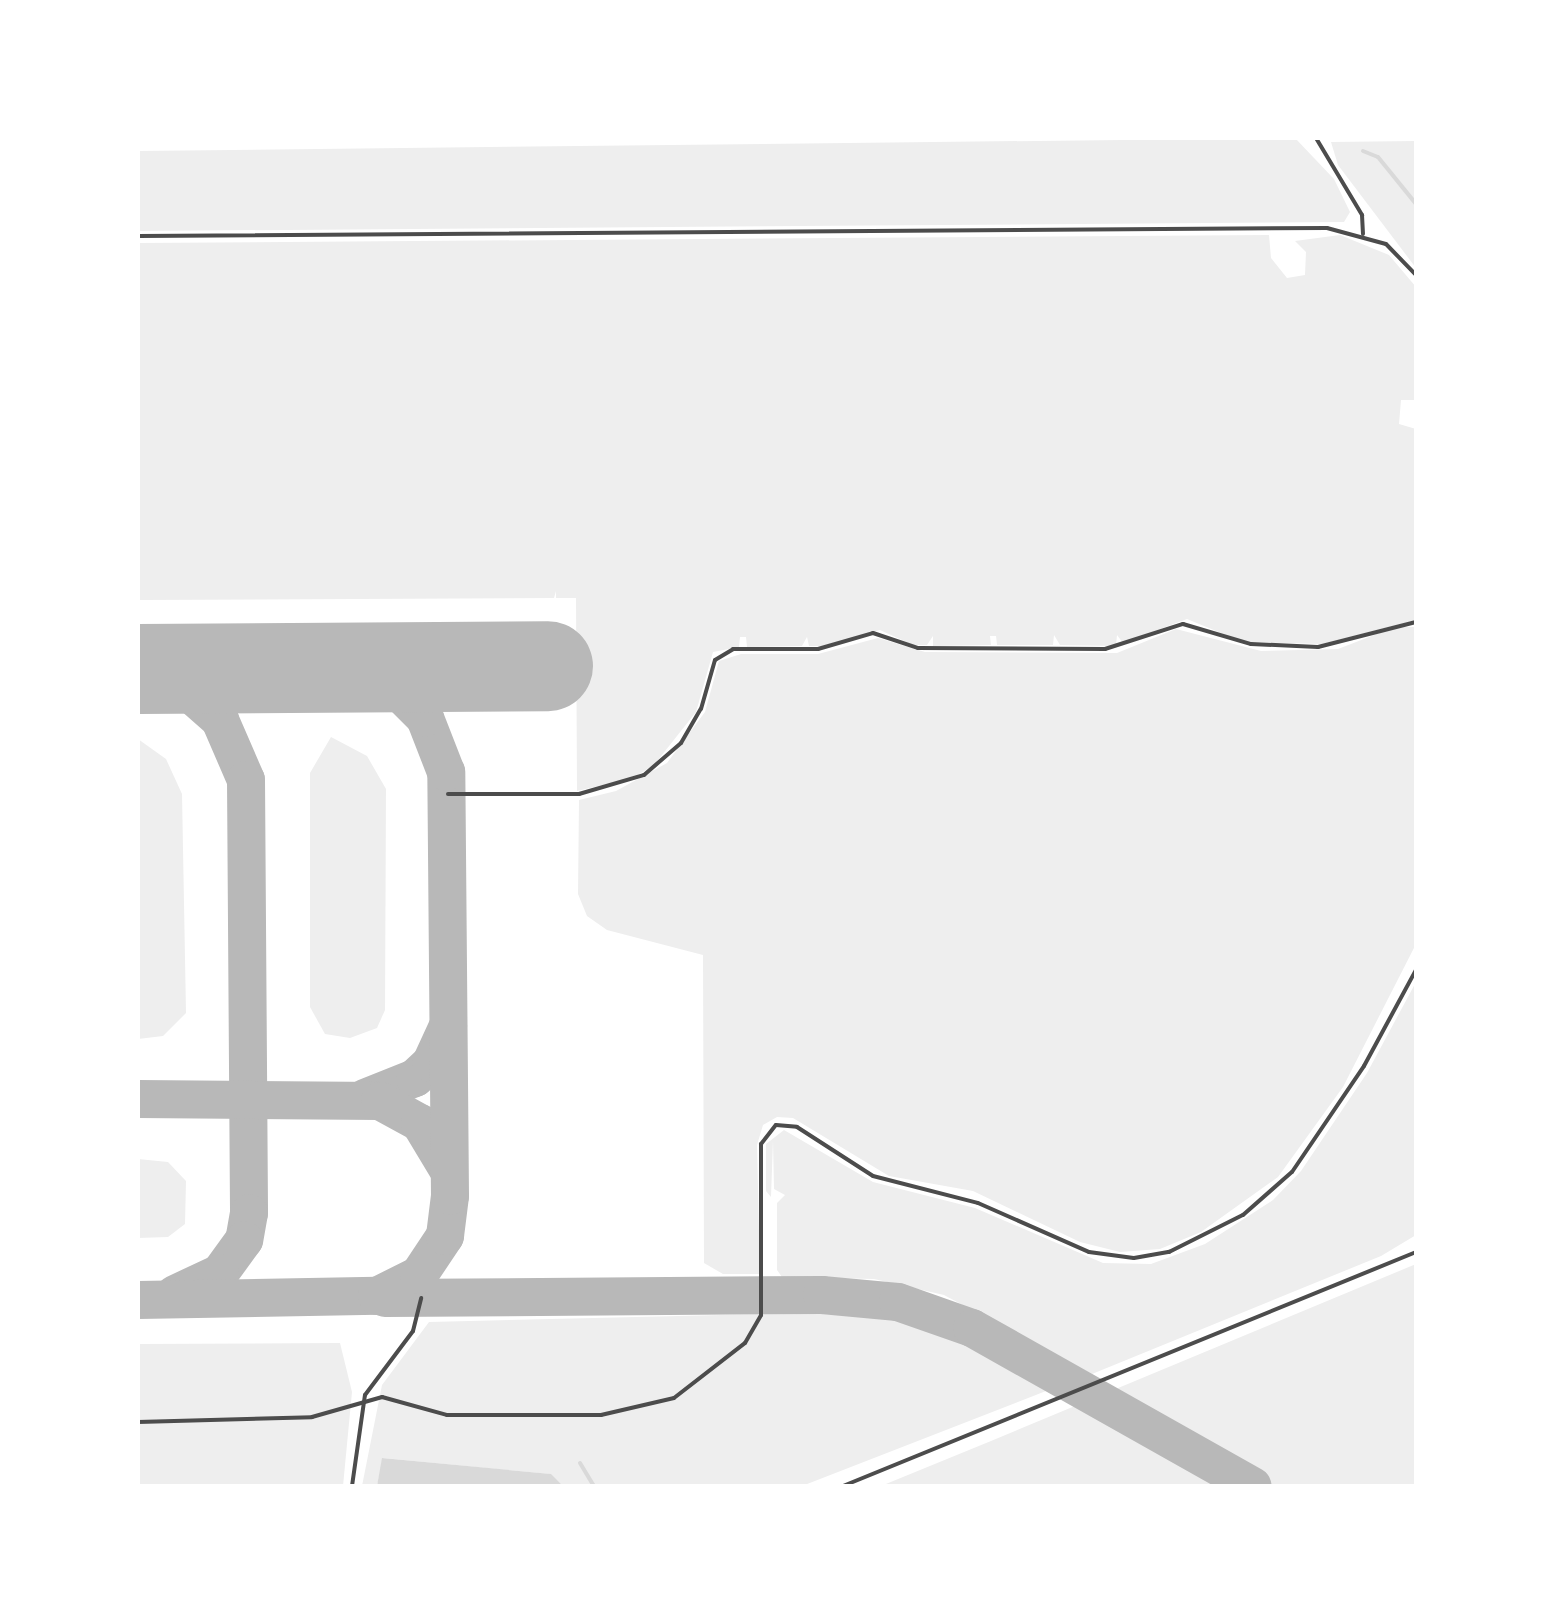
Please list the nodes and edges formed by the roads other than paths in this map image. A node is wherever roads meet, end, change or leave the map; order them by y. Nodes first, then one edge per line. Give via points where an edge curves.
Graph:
1 (1316, 138) edge
2 (1363, 234) junction
3 (138, 236) edge
4 (1416, 275) edge
5 (1416, 622) edge
6 (448, 794) dead end
7 (1416, 970) edge
8 (1416, 1252) edge
9 (421, 1298) dead end
10 (363, 1402) junction
11 (138, 1422) edge
12 (352, 1486) edge
13 (843, 1486) edge

1 - 2 lane via 1362,215
2 - 3 lane via 1327,228
2 - 4 lane via 1386,244
5 - 6 lane via 1318,647 1251,644 1183,624 1105,650 918,648 867,633 818,649 733,650 715,660 701,709 681,743 644,775 579,794
7 - 10 lane via 1364,1066 1292,1172 1243,1215 1170,1252 1118,1258 1089,1252 978,1203 873,1176 798,1127 776,1125 761,1144 764,1295 746,1343 686,1390 648,1408 447,1415 388,1398
8 - 13 lane
9 - 10 lane via 414,1331
10 - 11 lane via 312,1417
10 - 12 lane

